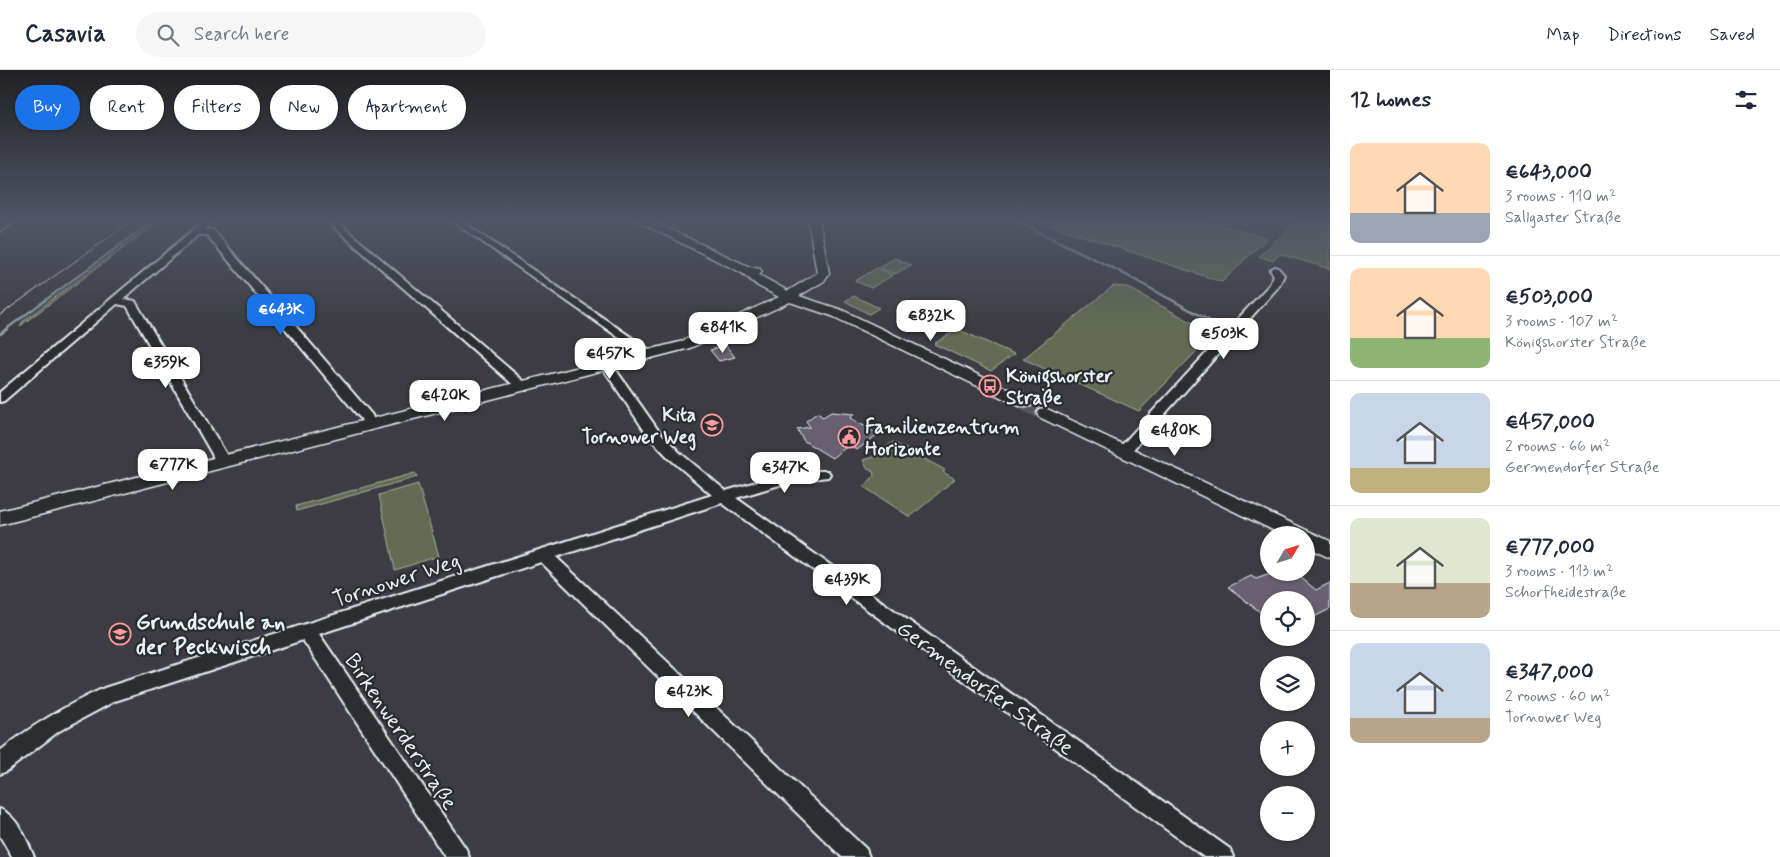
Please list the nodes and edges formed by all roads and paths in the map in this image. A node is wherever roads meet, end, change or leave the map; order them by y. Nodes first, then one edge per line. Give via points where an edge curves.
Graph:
1 (167, 257) edge
2 (231, 257) edge
3 (372, 257) edge
4 (508, 257) edge
5 (718, 257) edge
6 (821, 257) edge
7 (1275, 270) dead end
8 (790, 291) junction
9 (115, 301) junction
10 (651, 355) junction
11 (607, 366) junction
12 (522, 387) junction
13 (0, 398) edge
14 (1025, 403) tunnel mouth
15 (1046, 413) tunnel mouth
16 (369, 425) junction
17 (1124, 451) junction
18 (220, 462) junction
19 (822, 474) dead end
20 (724, 497) junction
21 (0, 518) edge
22 (1281, 526) edge
23 (1315, 542) edge
24 (1330, 550) edge
25 (544, 554) junction
26 (307, 631) junction
27 (0, 764) edge
28 (0, 820) edge
29 (23, 857) edge
30 (458, 857) edge
31 (858, 857) edge
32 (1222, 857) edge

1 - 9 street
2 - 16 street via 367,418
3 - 12 street
4 - 10 street
5 - 8 main road via 746,270 751,277
6 - 8 main road via 824,273 820,278
7 - 17 street via 1279,275 1274,285
8 - 10 main road via 761,303 749,315 685,345
8 - 14 main road via 819,309 837,313
9 - 13 street
9 - 18 street via 131,303 219,454
10 - 11 main road
11 - 12 main road
11 - 20 street, Germendorfer Straße via 653,434
12 - 16 main road
15 - 17 main road
16 - 18 main road
17 - 22 main road
18 - 21 main road
19 - 20 street, Tornower Weg via 793,476
20 - 25 street, Tornower Weg
20 - 32 street, Germendorfer Straße
23 - 24 main road
25 - 26 street, Tornower Weg
25 - 31 street
26 - 27 street, Tornower Weg via 111,694 48,726
26 - 30 street, Birkenwerderstraße
28 - 29 street

